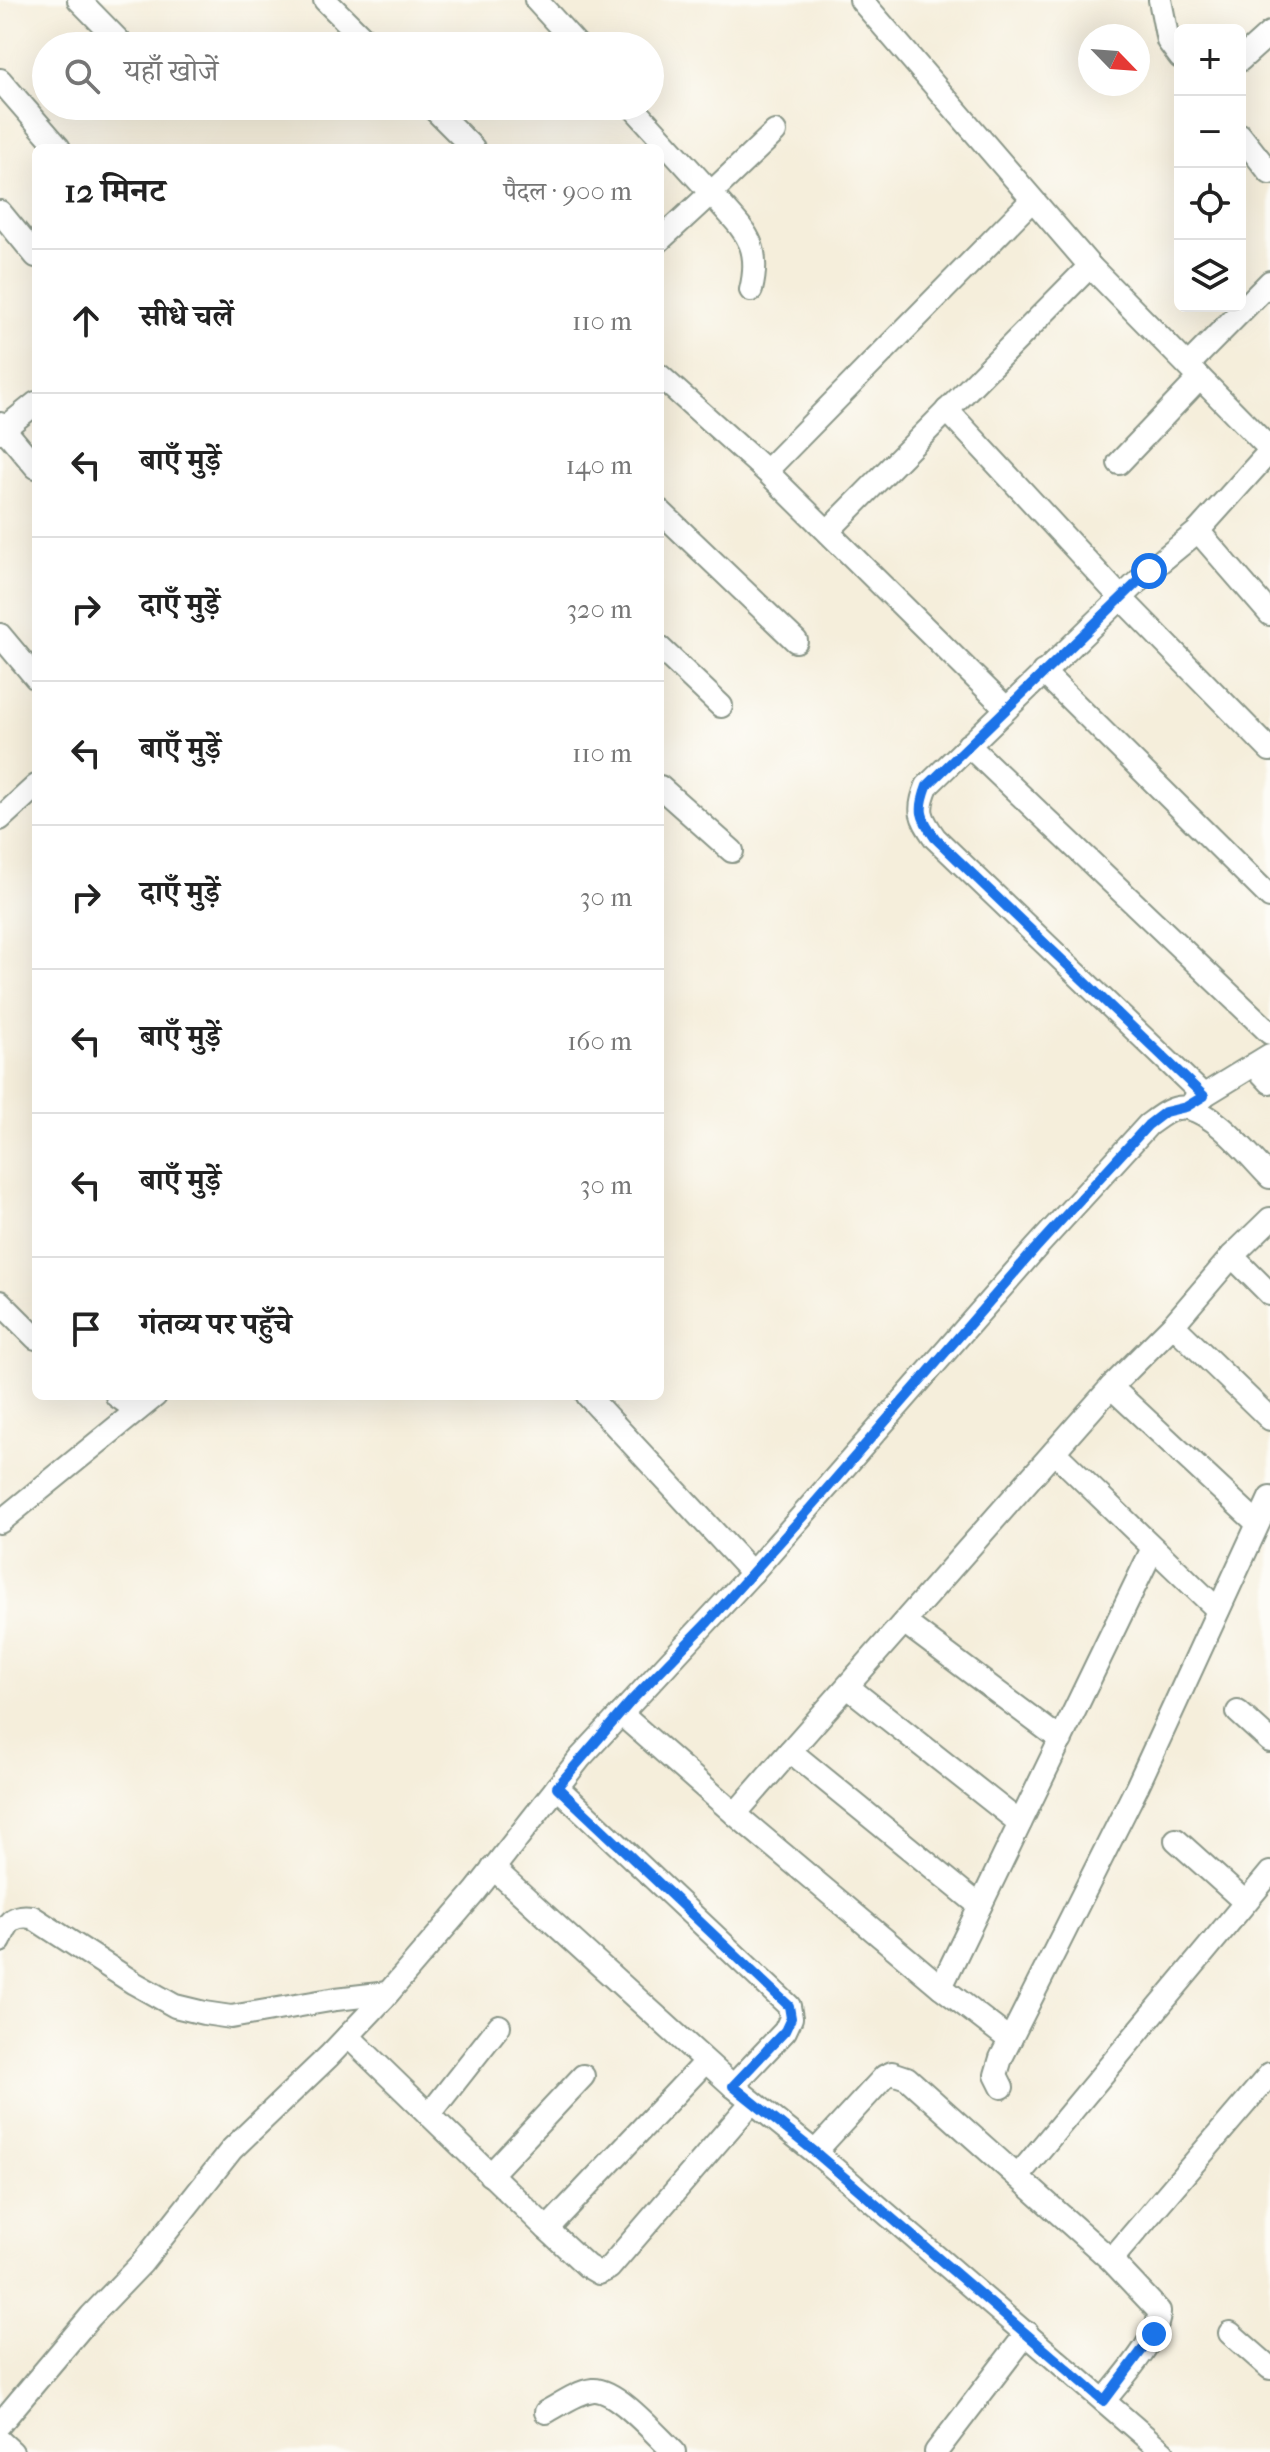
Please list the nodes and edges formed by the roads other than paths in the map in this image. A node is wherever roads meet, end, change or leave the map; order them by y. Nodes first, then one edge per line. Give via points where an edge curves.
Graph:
1 (79, 0) edge
2 (325, 0) edge
3 (536, 0) edge
4 (861, 0) edge
5 (1160, 0) edge
6 (110, 32) edge
7 (357, 32) edge
8 (565, 32) edge
9 (1270, 33) edge
10 (1174, 49) edge
11 (1246, 55) edge
12 (0, 80) edge
13 (32, 117) edge
14 (35, 120) edge
15 (445, 120) edge
16 (645, 120) edge
17 (775, 132) dead end
18 (1246, 143) edge
19 (56, 144) edge
20 (469, 144) edge
21 (1270, 173) edge
22 (711, 193) junction
23 (1031, 201) junction
24 (0, 212) edge
25 (664, 236) edge
26 (32, 251) edge
27 (1090, 266) junction
28 (1270, 282) edge
29 (751, 290) dead end
30 (1194, 371) junction
31 (664, 380) edge
32 (32, 406) edge
33 (947, 410) junction
34 (1, 428) edge
35 (1270, 450) edge
36 (32, 463) edge
37 (1119, 463) dead end
38 (766, 471) junction
39 (664, 515) edge
40 (828, 531) junction
41 (1198, 531) junction
42 (1122, 599) junction
43 (1270, 614) edge
44 (0, 635) edge
45 (796, 641) dead end
46 (664, 652) edge
47 (1043, 672) junction
48 (32, 673) edge
49 (721, 706) dead end
50 (1006, 708) junction
51 (968, 745) junction
52 (1270, 750) edge
53 (664, 791) edge
54 (732, 851) dead end
55 (1270, 897) edge
56 (1270, 1033) edge
57 (1262, 1060) edge
58 (1270, 1082) edge
59 (1195, 1101) junction
60 (1270, 1177) edge
61 (1270, 1219) edge
62 (1232, 1256) junction
63 (1270, 1294) edge
64 (0, 1302) edge
65 (1173, 1325) junction
66 (32, 1334) edge
67 (1111, 1387) junction
68 (592, 1400) edge
69 (146, 1403) edge
70 (1270, 1419) edge
71 (1054, 1452) junction
72 (1270, 1498) edge
73 (0, 1522) edge
74 (1257, 1523) junction
75 (1153, 1548) junction
76 (752, 1573) junction
77 (1218, 1610) junction
78 (904, 1622) junction
79 (848, 1687) junction
80 (1238, 1712) dead end
81 (621, 1714) junction
82 (1061, 1740) junction
83 (1270, 1741) edge
84 (790, 1751) junction
85 (557, 1787) junction
86 (735, 1814) junction
87 (1020, 1823) junction
88 (1176, 1840) dead end
89 (493, 1868) junction
90 (1270, 1873) edge
91 (1245, 1902) junction
92 (980, 1906) junction
93 (0, 1941) edge
94 (941, 1987) junction
95 (388, 1993) junction
96 (499, 2026) dead end
97 (348, 2036) junction
98 (1010, 2040) junction
99 (705, 2062) junction
100 (1270, 2074) edge
101 (583, 2076) dead end
102 (733, 2086) junction
103 (1002, 2087) dead end
104 (752, 2102) junction
105 (429, 2115) junction
106 (815, 2152) junction
107 (490, 2175) junction
108 (1018, 2176) junction
109 (547, 2229) junction
110 (1111, 2260) junction
111 (1027, 2333) junction
112 (1230, 2333) dead end
113 (1270, 2368) edge
114 (1104, 2401) junction
115 (546, 2412) dead end
116 (0, 2424) edge
117 (0, 2441) edge
118 (670, 2451) edge
119 (12, 2452) edge
120 (936, 2452) edge
121 (1163, 2452) edge

1 - 6 street
2 - 7 street
3 - 8 street
4 - 23 street
5 - 10 street
9 - 11 street
12 - 13 street
14 - 19 street
15 - 20 street
16 - 22 street
17 - 22 street
18 - 21 street
22 - 25 street
22 - 29 street via 751,241 756,268
23 - 27 street
23 - 38 street
24 - 26 street
27 - 30 street
27 - 33 street
28 - 30 street
30 - 35 street
30 - 37 street
31 - 38 street
32 - 34 street
33 - 40 street
33 - 42 street
34 - 36 street
35 - 41 street
38 - 40 street
39 - 45 street
40 - 50 street
41 - 42 street
41 - 43 street
42 - 47 street
42 - 52 street
44 - 48 street
46 - 49 street
47 - 50 street
47 - 55 street
50 - 51 street
51 - 56 street
51 - 59 street via 927,786 920,804 923,822
53 - 54 street
57 - 58 street
57 - 59 street
59 - 60 street
59 - 76 street via 1148,1125
61 - 62 street
62 - 63 street
62 - 65 street
64 - 66 street
65 - 67 street
65 - 70 street
67 - 71 street
67 - 74 street
68 - 76 street
69 - 73 street
71 - 75 street
71 - 78 street
72 - 74 street
74 - 77 street
75 - 77 street
75 - 82 street
76 - 81 street
77 - 98 street via 1137,1787
78 - 79 street
78 - 82 street
79 - 84 street
79 - 87 street
80 - 83 street
81 - 85 street
81 - 86 street
82 - 87 street
84 - 86 street
84 - 92 street
85 - 89 street
85 - 102 street via 789,2006 785,2031
86 - 94 street
87 - 92 street
88 - 91 street
89 - 95 street
89 - 99 street
90 - 91 street
91 - 108 street
92 - 94 street
93 - 95 street via 13,1918 32,1917 175,2006 231,2017
94 - 98 street
95 - 97 street
96 - 105 street
97 - 105 street
97 - 116 street via 232,2149 142,2263
98 - 103 street via 997,2068
99 - 102 street
99 - 109 street
100 - 110 street
101 - 107 street
102 - 104 street
104 - 106 street
104 - 109 street via 604,2272 587,2266
105 - 107 street
106 - 108 street via 869,2090 892,2073 907,2078
106 - 111 street
107 - 109 street
108 - 110 street
110 - 114 street via 1154,2304 1159,2320
111 - 114 street
111 - 120 street
112 - 113 street
114 - 121 street
115 - 118 street via 596,2389 617,2398
117 - 119 street

